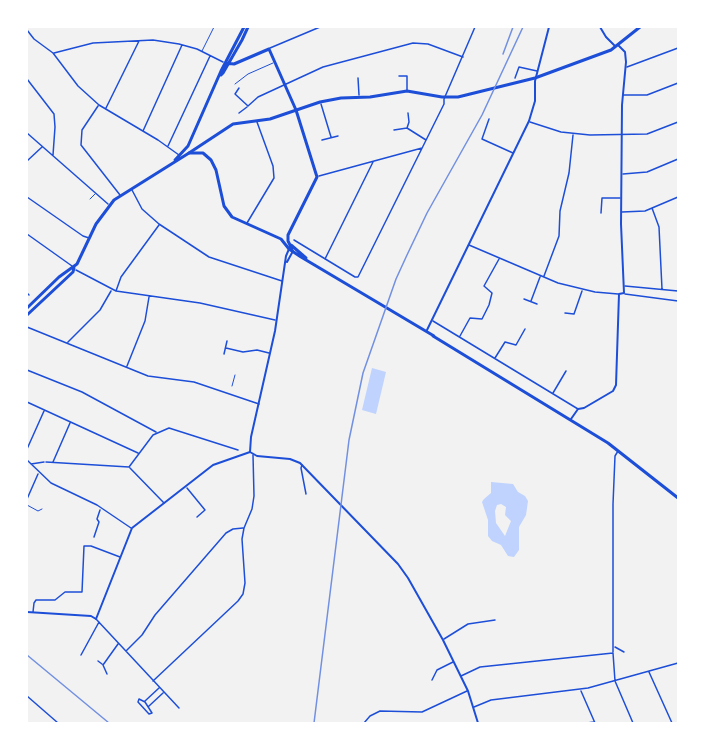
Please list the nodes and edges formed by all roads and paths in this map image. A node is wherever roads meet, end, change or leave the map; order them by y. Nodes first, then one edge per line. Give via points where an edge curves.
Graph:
1 (214, 27) edge
2 (246, 27) edge
3 (320, 27) edge
4 (475, 27) edge
5 (549, 27) edge
6 (600, 27) edge
7 (640, 27) edge
8 (27, 30) edge
9 (139, 40) junction
10 (182, 44) junction
11 (617, 46) junction
12 (678, 48) edge
13 (269, 49) junction
14 (202, 51) junction
15 (53, 53) junction
16 (234, 54) junction
17 (211, 55) junction
18 (463, 57) junction
19 (239, 60) junction
20 (275, 62) junction
21 (227, 64) junction
22 (626, 67) junction
23 (537, 72) junction
24 (399, 76) dead end
25 (358, 78) dead end
26 (514, 78) dead end
27 (536, 78) junction
28 (27, 79) edge
29 (678, 83) edge
30 (235, 84) dead end
31 (285, 84) junction
32 (239, 88) dead end
33 (407, 91) junction
34 (622, 95) junction
35 (447, 97) junction
36 (359, 98) junction
37 (320, 102) junction
38 (99, 105) junction
39 (248, 106) junction
40 (106, 109) junction
41 (296, 110) junction
42 (239, 113) dead end
43 (408, 113) dead end
44 (489, 119) dead end
45 (256, 121) junction
46 (529, 121) junction
47 (678, 122) edge
48 (407, 128) junction
49 (393, 130) dead end
50 (143, 131) junction
51 (27, 133) edge
52 (573, 134) junction
53 (622, 135) junction
54 (338, 136) dead end
55 (331, 138) junction
56 (322, 140) dead end
57 (427, 140) junction
58 (168, 146) junction
59 (188, 146) junction
60 (202, 146) junction
61 (42, 147) junction
62 (423, 148) junction
63 (189, 153) junction
64 (514, 153) junction
65 (179, 155) junction
66 (207, 155) junction
67 (52, 156) junction
68 (184, 157) junction
69 (678, 159) edge
70 (27, 161) edge
71 (373, 161) junction
72 (174, 162) junction
73 (622, 174) junction
74 (317, 177) junction
75 (131, 188) junction
76 (95, 193) junction
77 (120, 195) junction
78 (27, 197) edge
79 (678, 197) edge
80 (621, 198) junction
81 (90, 199) dead end
82 (109, 205) junction
83 (652, 208) junction
84 (621, 212) junction
85 (601, 213) dead end
86 (247, 223) junction
87 (159, 225) junction
88 (27, 234) edge
89 (288, 237) junction
90 (90, 238) junction
91 (281, 239) junction
92 (294, 240) dead end
93 (469, 245) junction
94 (292, 248) junction
95 (500, 258) junction
96 (325, 259) junction
97 (74, 268) junction
98 (540, 276) junction
99 (544, 277) junction
100 (283, 281) junction
101 (624, 286) junction
102 (662, 289) junction
103 (111, 290) junction
104 (582, 290) junction
105 (116, 291) junction
106 (678, 291) edge
107 (624, 293) junction
108 (619, 294) junction
109 (149, 296) junction
110 (524, 299) dead end
111 (531, 301) junction
112 (678, 301) edge
113 (537, 304) dead end
114 (27, 308) edge
115 (565, 313) dead end
116 (27, 315) edge
117 (276, 321) junction
118 (432, 321) junction
119 (27, 327) edge
120 (525, 329) dead end
121 (426, 332) junction
122 (459, 337) junction
123 (226, 341) dead end
124 (68, 343) junction
125 (226, 348) junction
126 (270, 353) junction
127 (224, 354) dead end
128 (495, 358) junction
129 (126, 367) junction
130 (27, 370) edge
131 (566, 371) dead end
132 (235, 375) dead end
133 (232, 386) dead end
134 (552, 394) junction
135 (27, 402) edge
136 (259, 404) junction
137 (578, 409) junction
138 (44, 410) junction
139 (571, 420) junction
140 (70, 422) junction
141 (156, 433) junction
142 (27, 449) edge
143 (238, 450) dead end
144 (618, 450) junction
145 (252, 453) junction
146 (140, 454) junction
147 (27, 460) edge
148 (53, 462) junction
149 (31, 464) junction
150 (302, 465) junction
151 (130, 466) junction
152 (39, 473) junction
153 (186, 487) junction
154 (306, 495) dead end
155 (678, 498) edge
156 (27, 499) edge
157 (165, 504) junction
158 (27, 505) edge
159 (42, 509) dead end
160 (100, 510) dead end
161 (197, 517) dead end
162 (132, 528) junction
163 (244, 528) junction
164 (94, 537) dead end
165 (120, 557) junction
166 (27, 612) edge
167 (33, 613) junction
168 (96, 619) junction
169 (495, 620) dead end
170 (99, 621) junction
171 (444, 639) dead end
172 (119, 643) junction
173 (613, 646) junction
174 (126, 651) junction
175 (624, 652) dead end
176 (613, 653) junction
177 (81, 655) dead end
178 (98, 660) dead end
179 (454, 662) junction
180 (678, 663) edge
181 (103, 665) junction
182 (649, 671) junction
183 (107, 674) dead end
184 (461, 676) junction
185 (432, 680) dead end
186 (153, 681) junction
187 (615, 681) junction
188 (160, 688) junction
189 (581, 690) junction
190 (468, 691) junction
191 (164, 692) junction
192 (27, 696) edge
193 (145, 702) junction
194 (148, 706) junction
195 (179, 708) dead end
196 (474, 708) junction
197 (58, 723) edge
198 (364, 723) edge
199 (478, 723) edge
200 (587, 723) edge
201 (595, 723) edge
202 (633, 723) edge
203 (672, 723) edge

1 - 14 lane
2 - 16 main road
2 - 21 main road
3 - 13 street
4 - 18 street
5 - 23 street
6 - 11 street
7 - 11 main road
8 - 15 street
9 - 10 street
9 - 15 street via 93,43
9 - 40 street
10 - 14 street
10 - 50 street
11 - 22 street via 625,52
11 - 27 main road
12 - 22 street
13 - 19 main road
13 - 20 main road
14 - 17 street
15 - 38 street via 78,86
16 - 19 main road
16 - 21 main road
17 - 21 street
17 - 58 street
18 - 31 street via 414,43 323,67
18 - 35 street
19 - 21 main road
20 - 30 lane
20 - 31 main road
21 - 59 main road
22 - 34 street
23 - 26 street via 519,67
23 - 27 street
24 - 33 street via 406,76
25 - 36 street
27 - 35 main road
27 - 46 street
28 - 67 street via 55,117
29 - 34 street via 647,95
31 - 39 street
31 - 41 main road
32 - 39 street via 235,94
33 - 35 main road
33 - 36 main road
34 - 53 street
35 - 57 street
36 - 37 main road
37 - 41 main road
37 - 55 street
38 - 40 street
38 - 77 street via 82,130 81,145
39 - 42 street
40 - 50 street
41 - 45 main road
41 - 74 main road
43 - 48 street
44 - 64 street via 482,139
45 - 60 main road via 226,127
45 - 86 street via 274,178
46 - 52 street
46 - 64 street
47 - 53 street via 650,133
48 - 49 street
48 - 57 street
50 - 58 street
51 - 61 street
52 - 53 street
52 - 99 street via 559,236
53 - 73 street
54 - 55 street
55 - 56 street
57 - 62 street
58 - 65 street
59 - 63 main road
59 - 65 main road
60 - 63 main road
60 - 66 main road
61 - 67 street
61 - 70 street
62 - 71 street
62 - 96 street via 358,278
63 - 66 main road
63 - 68 main road
64 - 93 street
65 - 68 lane
65 - 72 main road
66 - 86 main road via 228,213
67 - 76 street
68 - 72 main road
69 - 73 street via 647,172
71 - 74 street
71 - 96 street
72 - 75 main road
73 - 80 street
74 - 89 main road
75 - 77 main road
75 - 87 street via 142,209
76 - 81 lane
76 - 82 street
77 - 82 main road
78 - 90 street
79 - 83 street
80 - 84 street
80 - 85 street via 602,198
82 - 90 main road
83 - 84 street
83 - 102 street via 659,226
84 - 101 street
86 - 91 main road
87 - 100 street via 212,259
87 - 105 street via 127,268
88 - 97 street
89 - 91 main road
89 - 94 main road
90 - 97 main road
91 - 94 main road
92 - 96 street
93 - 95 street
93 - 118 street
94 - 100 street via 286,256
94 - 121 main road
95 - 98 street
95 - 122 street via 484,286 493,295 482,319 470,318
97 - 103 street
97 - 114 main road
97 - 116 main road
98 - 99 street
98 - 111 street
99 - 104 street
100 - 117 street
101 - 102 street
101 - 107 street
102 - 106 street
103 - 105 street
103 - 124 street via 100,310
104 - 108 street
104 - 115 street via 574,314
105 - 109 street
107 - 108 street
107 - 112 street
108 - 137 street via 615,388
109 - 117 street
109 - 129 street via 145,321
110 - 111 street
111 - 113 street
117 - 126 street
118 - 121 street
118 - 122 street
119 - 124 street
120 - 128 street via 516,345 505,342
121 - 139 main road
122 - 128 street
123 - 125 street
124 - 129 street
125 - 126 street
125 - 127 street
126 - 136 street
128 - 134 street
129 - 136 street via 153,377 194,382
130 - 141 street via 82,392
131 - 134 street
132 - 133 lane
134 - 137 street
135 - 138 street
136 - 145 street
137 - 139 street
138 - 140 street
138 - 142 street
139 - 144 main road
140 - 146 street
140 - 148 street
141 - 143 street via 172,428
141 - 146 street
144 - 155 main road
144 - 173 street via 613,495
145 - 150 street via 290,459
145 - 153 street via 216,464
145 - 163 street via 254,496
146 - 151 street
147 - 149 street
148 - 149 street
148 - 151 street
149 - 152 street
150 - 154 street
150 - 179 street via 398,564
151 - 157 street
152 - 156 street
152 - 162 street
153 - 157 street
153 - 161 street via 205,510
157 - 162 street
158 - 159 lane
160 - 164 street
162 - 165 street
163 - 174 street via 226,533
163 - 186 street via 241,547 245,583 241,598
165 - 167 street via 84,546 82,592 64,592 55,600 36,600
165 - 168 street
166 - 167 street
167 - 168 street
168 - 170 street
169 - 171 street via 468,624
170 - 172 street
170 - 177 street
172 - 174 street
172 - 181 street
173 - 175 street
173 - 176 street
174 - 186 street
176 - 184 street via 480,667
176 - 187 street
178 - 181 street
179 - 184 street
179 - 185 street via 437,670
180 - 182 street
181 - 183 street
182 - 187 street
182 - 203 street
184 - 190 street
186 - 188 street
187 - 189 street
187 - 202 street
188 - 191 street
188 - 193 street
189 - 196 street via 491,700
189 - 201 street
190 - 196 street
190 - 198 street via 422,712 380,711
191 - 194 street
191 - 195 street
192 - 197 street
193 - 194 street
193 - 194 street via 138,700 150,714
196 - 199 street
200 - 201 street

